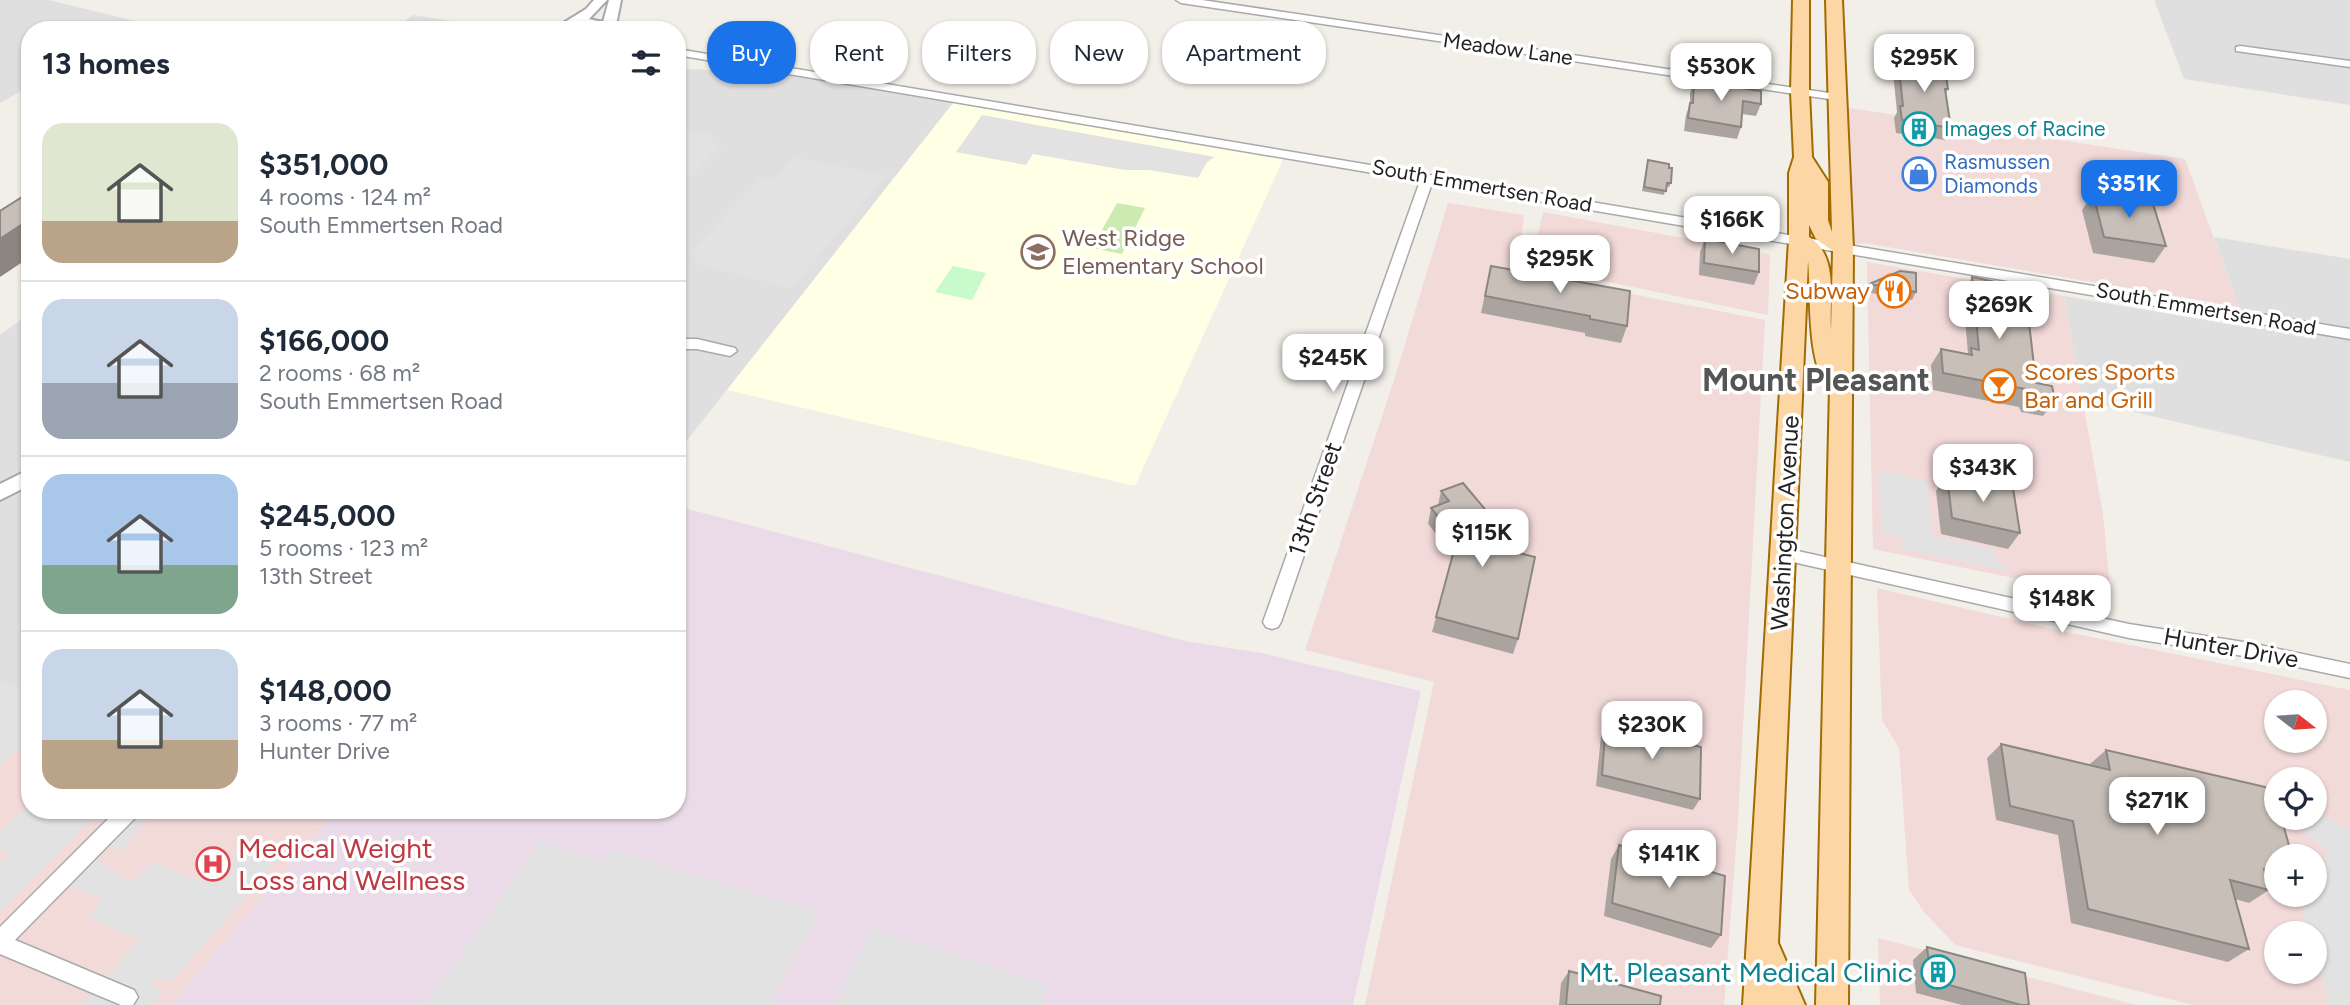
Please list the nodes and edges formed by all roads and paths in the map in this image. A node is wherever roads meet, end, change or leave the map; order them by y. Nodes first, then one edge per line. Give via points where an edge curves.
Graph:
1 (601, 0) edge
2 (615, 0) edge
3 (1181, 0) edge
4 (1801, 0) edge
5 (1834, 0) edge
6 (575, 21) edge
7 (609, 21) edge
8 (2240, 49) dead end
9 (686, 54) edge
10 (2350, 64) edge
11 (1800, 92) junction
12 (1836, 97) junction
13 (1803, 157) junction
14 (1428, 177) junction
15 (1800, 240) junction
16 (1843, 248) junction
17 (2350, 334) edge
18 (686, 344) edge
19 (730, 351) dead end
20 (1840, 401) junction
21 (21, 482) edge
22 (0, 493) edge
23 (1784, 554) junction
24 (1837, 566) junction
25 (1272, 622) dead end
26 (2350, 671) edge
27 (121, 819) edge
28 (0, 942) edge
29 (1763, 947) junction
30 (127, 997) dead end
31 (1759, 1005) edge
32 (1789, 1005) edge
33 (1832, 1005) edge

1 - 6 street
2 - 7 street
3 - 11 street, Meadow Lane
4 - 11 main road, Washington Avenue
5 - 12 main road, Washington Avenue
8 - 10 street
9 - 14 street, South Emmertsen Road
11 - 12 street, Meadow Lane
11 - 13 main road, Washington Avenue
12 - 16 main road, Washington Avenue
13 - 15 main road, Washington Avenue
13 - 16 main road via 1818,181 1821,234
14 - 15 street, South Emmertsen Road
14 - 25 street, 13th Street
15 - 16 street, South Emmertsen Road
15 - 20 main road via 1819,262 1819,329
15 - 23 main road, Washington Avenue
16 - 17 street, South Emmertsen Road
16 - 20 main road, Washington Avenue
18 - 19 street
20 - 24 main road, Washington Avenue
21 - 22 street
23 - 24 street, Hunter Drive
23 - 29 main road, Washington Avenue
24 - 26 street, Hunter Drive via 2129,631
24 - 33 main road, Washington Avenue
27 - 28 street
28 - 30 street
29 - 31 main road, Washington Avenue
29 - 32 main road

